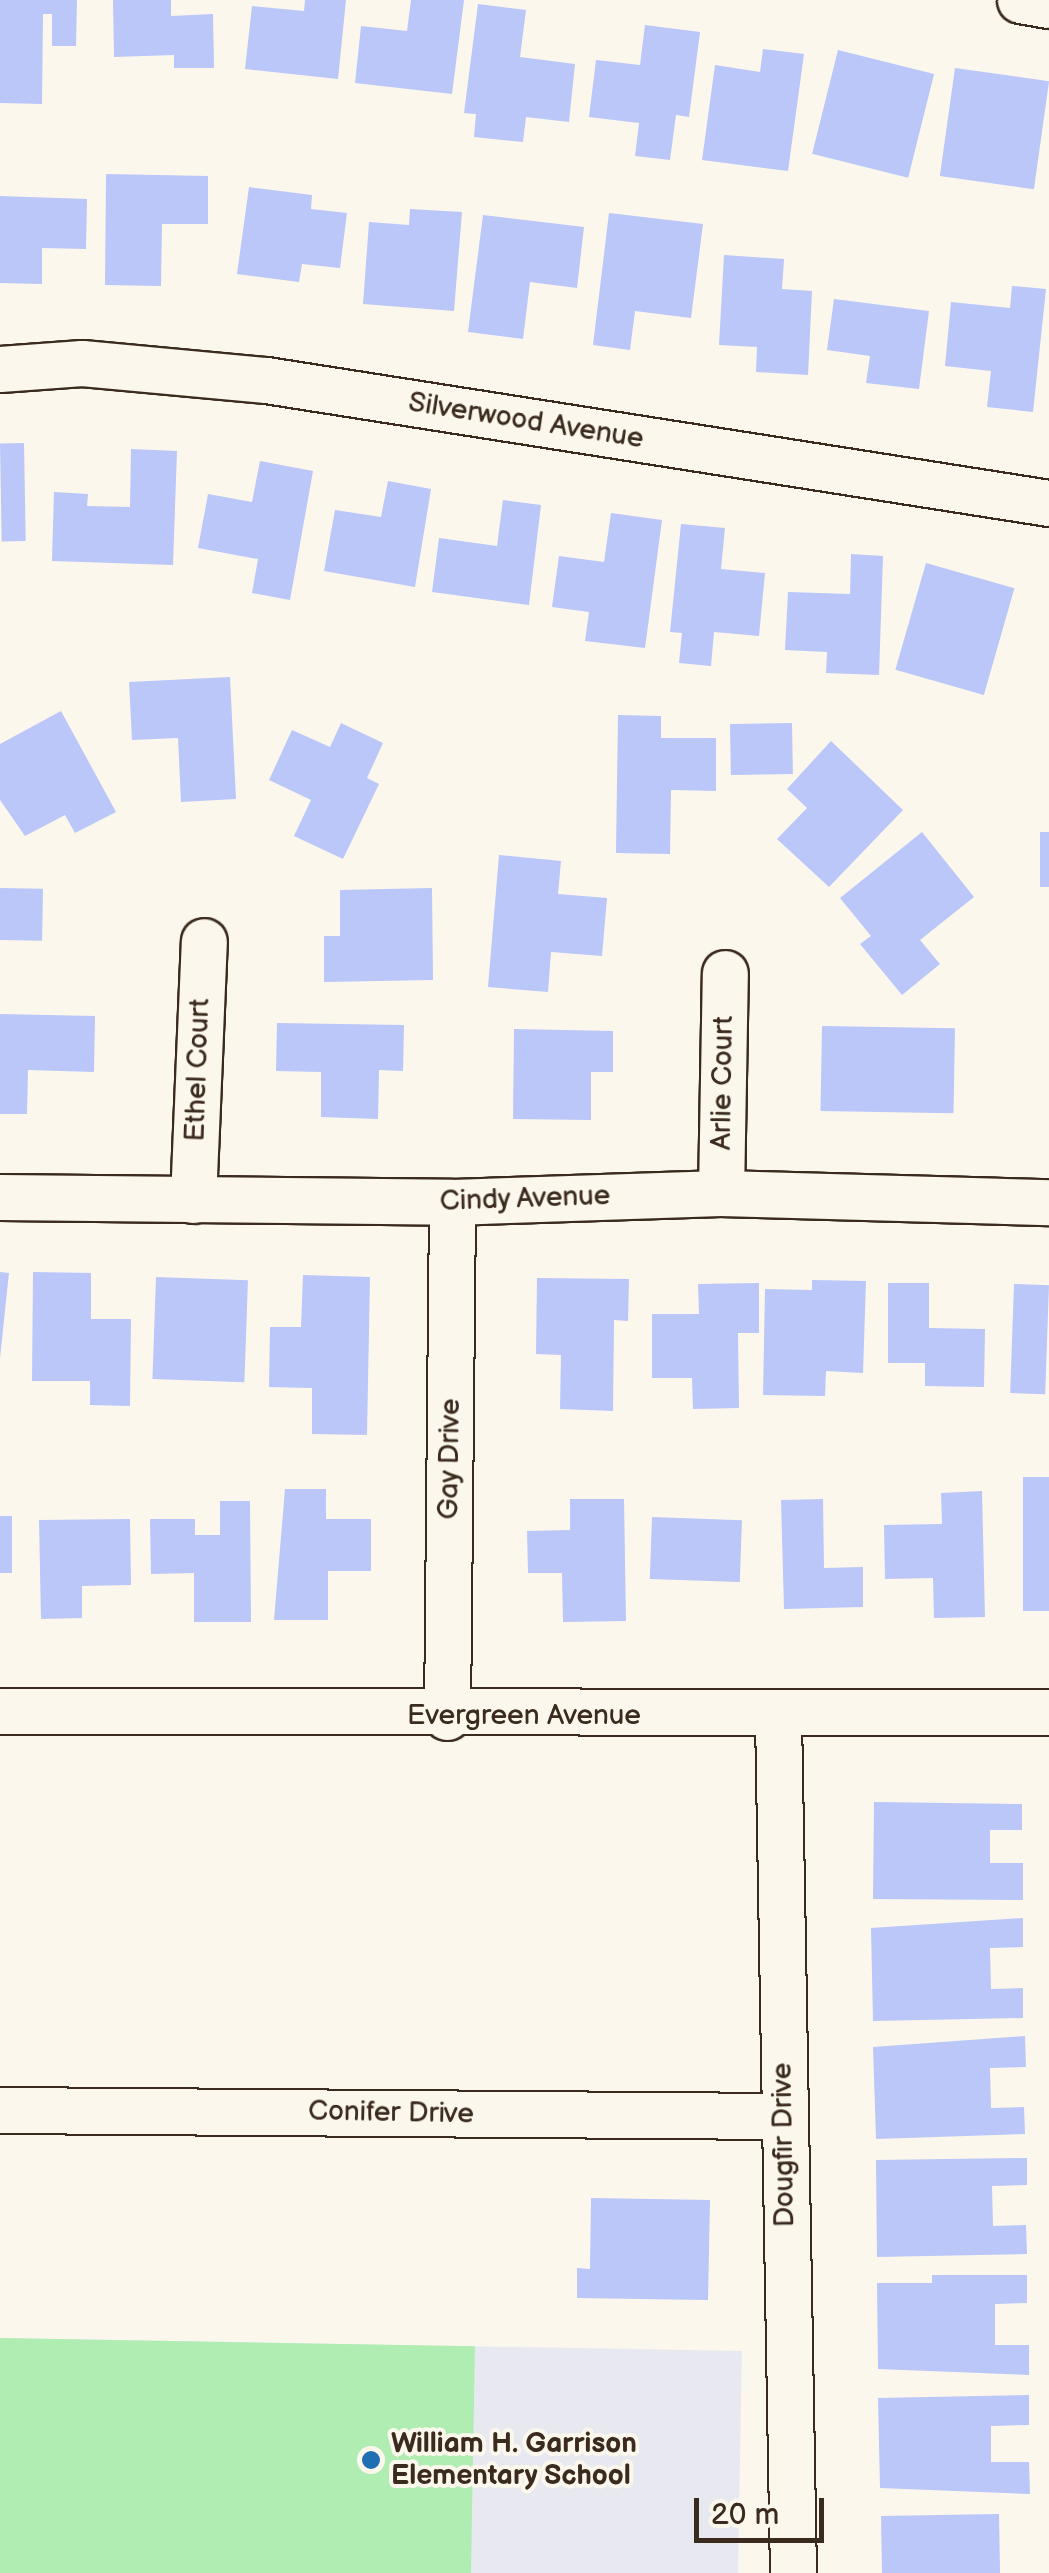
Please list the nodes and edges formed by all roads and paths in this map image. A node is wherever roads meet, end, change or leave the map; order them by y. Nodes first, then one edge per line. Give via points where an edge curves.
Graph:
1 (1020, 0) edge
2 (1049, 4) edge
3 (0, 369) edge
4 (1049, 503) edge
5 (204, 941) dead end
6 (725, 973) dead end
7 (721, 1194) junction
8 (0, 1197) edge
9 (193, 1200) junction
10 (452, 1202) junction
11 (1049, 1202) edge
12 (0, 1712) edge
13 (1049, 1712) edge
14 (778, 1716) junction
15 (447, 1717) junction
16 (0, 2110) edge
17 (782, 2116) junction
18 (793, 2573) edge

1 - 2 street
3 - 4 street, Silverwood Avenue via 82,364 266,380
5 - 9 street, Ethel Court
6 - 7 street, Arlie Court
7 - 10 street, Cindy Avenue
7 - 11 street, Cindy Avenue
8 - 9 street, Cindy Avenue
9 - 10 street, Cindy Avenue
10 - 15 street, Gay Drive
12 - 15 street, Evergreen Avenue
13 - 14 street, Evergreen Avenue
14 - 15 street, Evergreen Avenue
14 - 17 street, Dougfir Drive
16 - 17 street, Conifer Drive
17 - 18 street, Dougfir Drive

